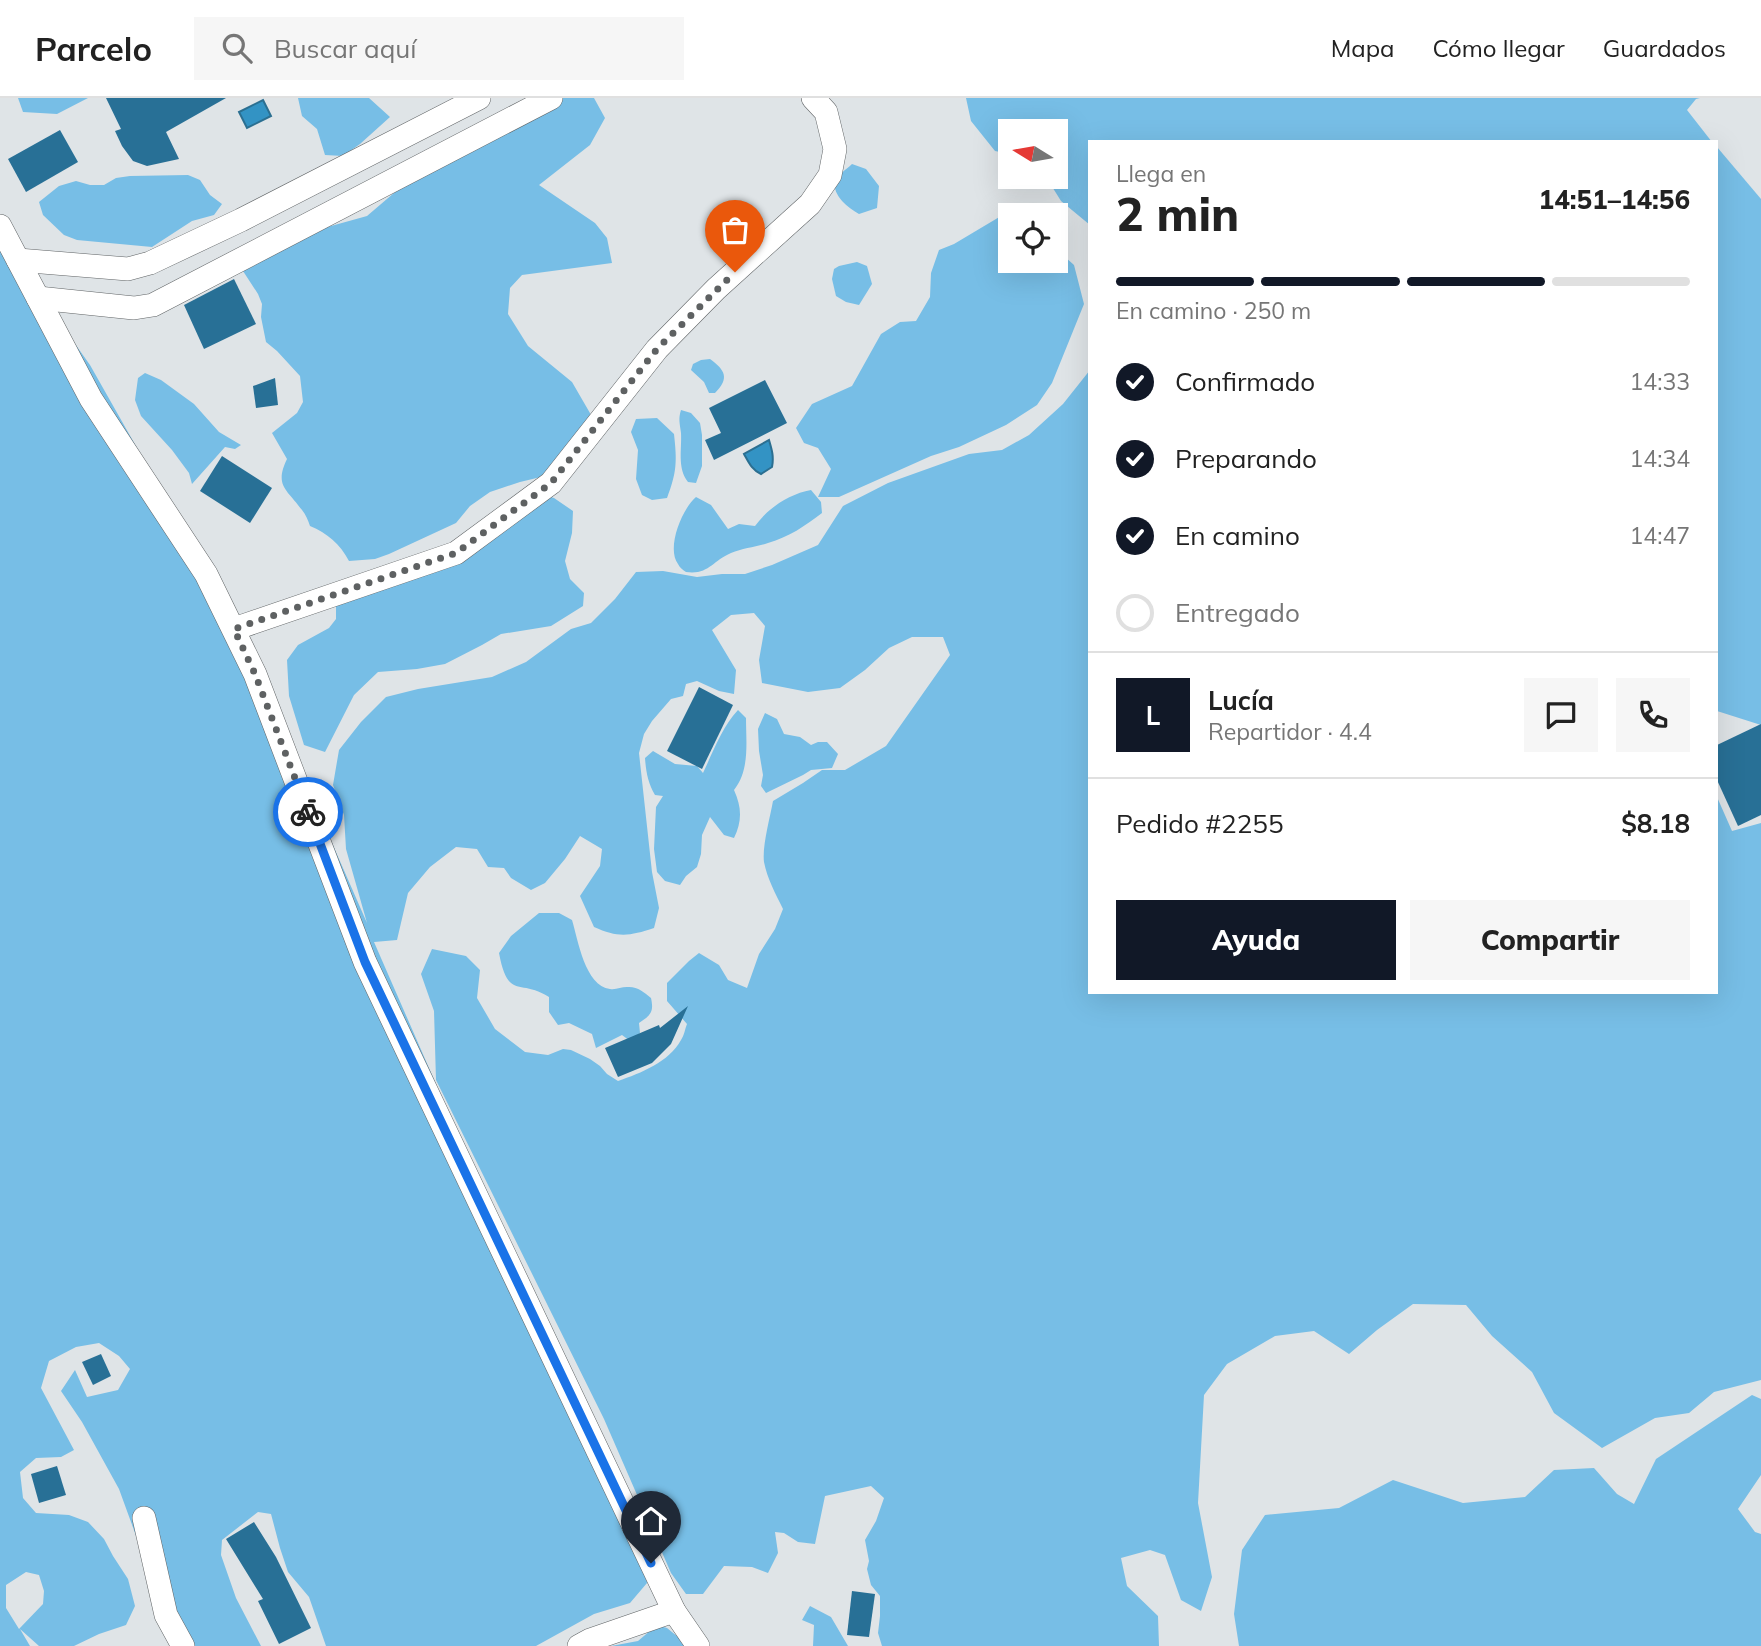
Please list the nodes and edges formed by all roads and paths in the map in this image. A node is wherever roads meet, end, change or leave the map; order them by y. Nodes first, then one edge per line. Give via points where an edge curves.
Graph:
1 (479, 98) edge
2 (551, 98) edge
3 (813, 98) edge
4 (0, 226) edge
5 (18, 260) junction
6 (38, 298) junction
7 (234, 629) junction
8 (144, 1518) dead end
9 (674, 1611) junction
10 (183, 1646) edge
11 (579, 1646) edge
12 (698, 1646) edge

1 - 5 street via 150,263 128,269
2 - 6 street via 152,305 134,308
3 - 7 street via 826,113 835,149 830,175 810,204 657,349 551,483 456,553
4 - 5 street
5 - 6 street
6 - 7 street via 91,399 206,574
7 - 9 street via 365,962
8 - 10 street via 166,1615
9 - 11 street
9 - 12 street

